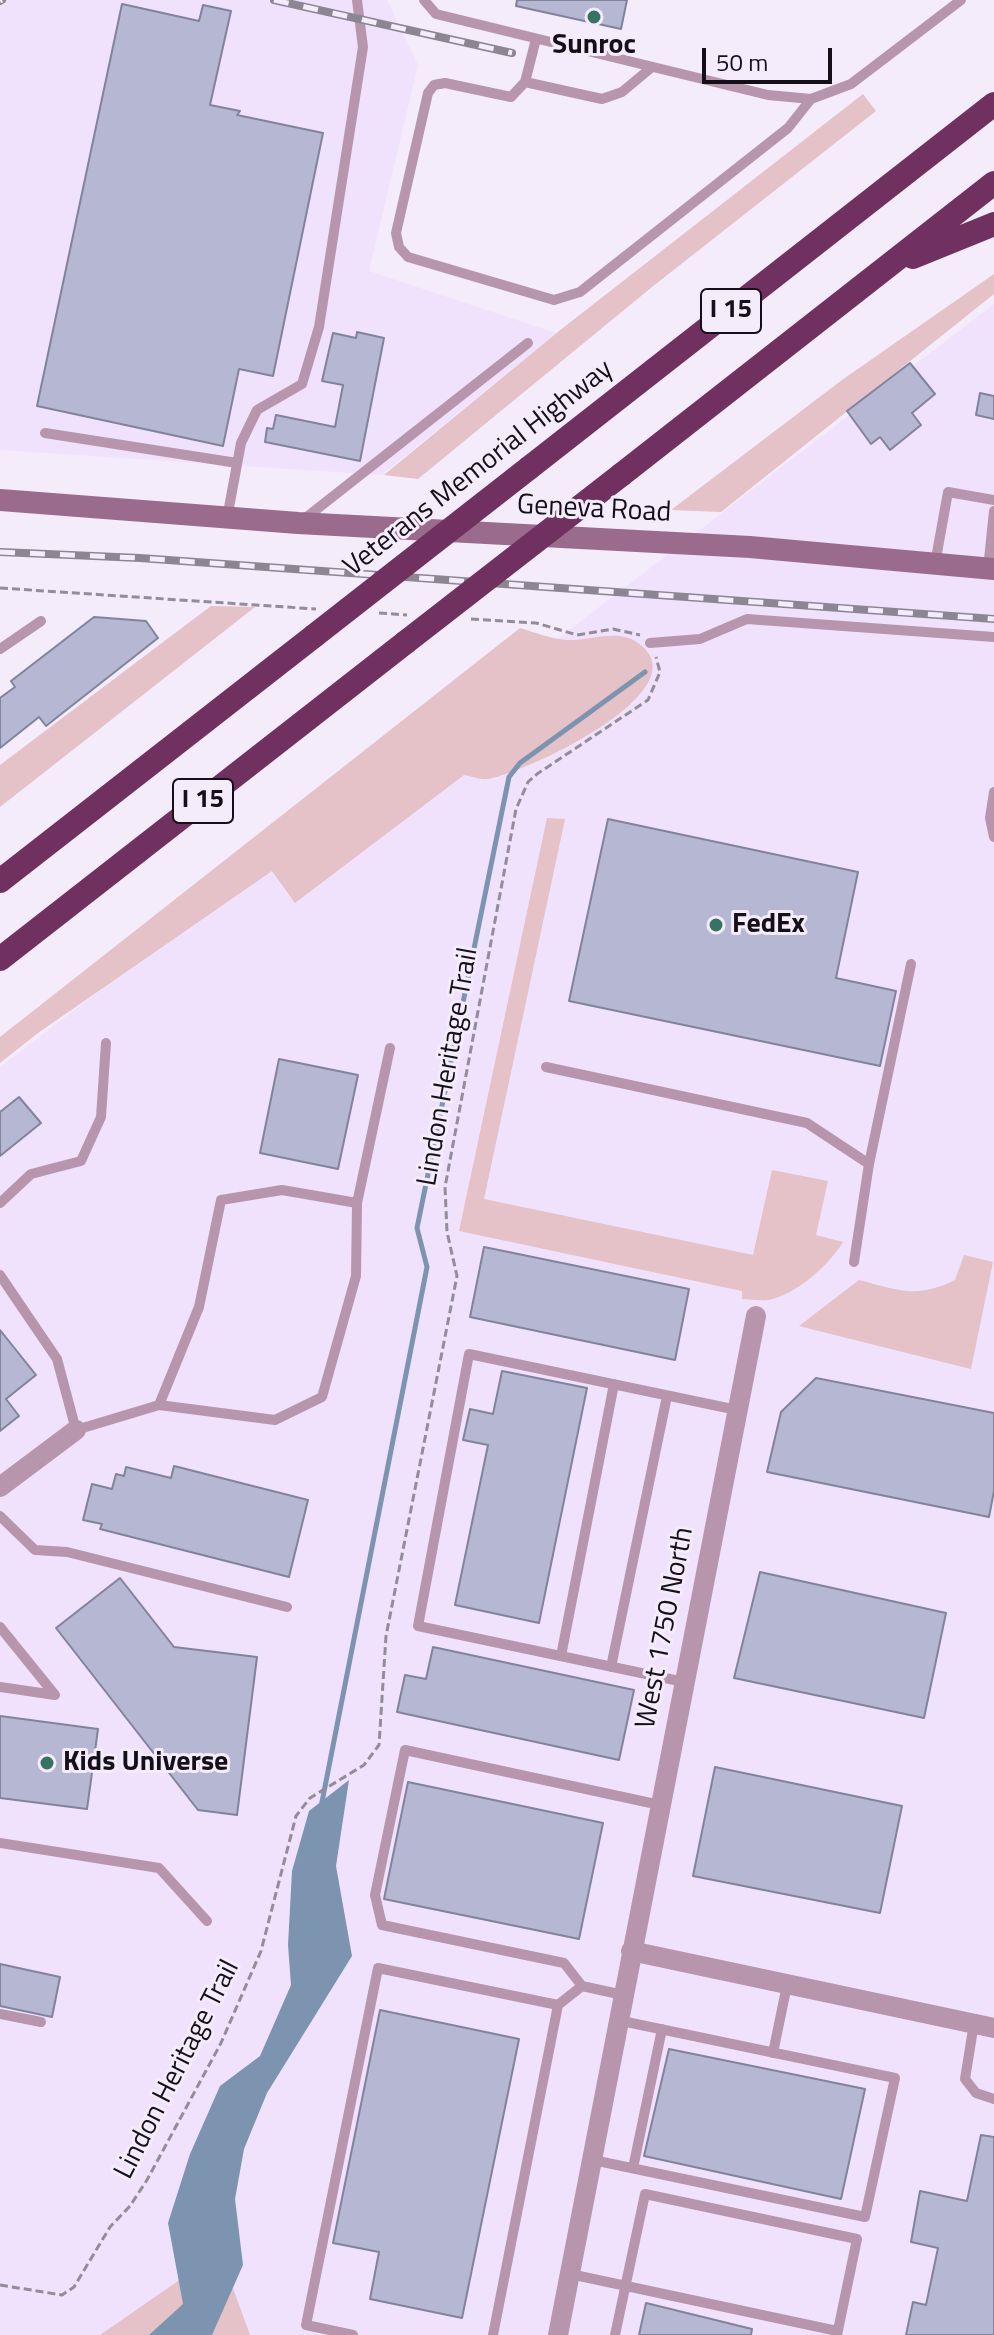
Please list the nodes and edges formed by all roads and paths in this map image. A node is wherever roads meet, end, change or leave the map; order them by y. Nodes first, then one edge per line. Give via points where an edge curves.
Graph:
1 (357, 0) edge
2 (424, 0) edge
3 (961, 0) edge
4 (536, 39) junction
5 (652, 67) junction
6 (525, 82) junction
7 (994, 89) edge
8 (811, 99) junction
9 (994, 104) edge
10 (931, 153) junction
11 (994, 183) edge
12 (994, 224) edge
13 (885, 269) junction
14 (528, 343) dead end
15 (45, 433) dead end
16 (237, 463) junction
17 (0, 500) edge
18 (994, 500) edge
19 (994, 511) edge
20 (227, 518) junction
21 (298, 523) junction
22 (935, 564) junction
23 (991, 569) edge
24 (0, 588) edge
25 (315, 608) dead end
26 (378, 613) dead end
27 (410, 615) dead end
28 (457, 618) dead end
29 (41, 621) dead end
30 (994, 637) edge
31 (650, 643) junction
32 (0, 649) edge
33 (994, 792) edge
34 (994, 837) edge
35 (0, 881) edge
36 (0, 959) edge
37 (911, 964) dead end
38 (106, 1043) dead end
39 (390, 1048) dead end
40 (546, 1067) dead end
41 (869, 1164) junction
42 (0, 1203) edge
43 (357, 1203) junction
44 (854, 1262) dead end
45 (0, 1275) edge
46 (756, 1316) dead end
47 (614, 1384) junction
48 (667, 1396) junction
49 (159, 1405) junction
50 (737, 1410) junction
51 (76, 1430) junction
52 (0, 1487) edge
53 (0, 1516) edge
54 (287, 1607) dead end
55 (0, 1627) edge
56 (561, 1656) junction
57 (611, 1667) junction
58 (684, 1682) junction
59 (0, 1687) edge
60 (660, 1805) junction
61 (0, 1843) edge
62 (207, 1921) dead end
63 (631, 1951) junction
64 (787, 1985) junction
65 (582, 1986) junction
66 (623, 1995) junction
67 (558, 2005) junction
68 (0, 2014) edge
69 (617, 2020) junction
70 (41, 2022) dead end
71 (984, 2026) edge
72 (662, 2029) junction
73 (773, 2053) junction
74 (994, 2099) edge
75 (593, 2160) junction
76 (633, 2168) junction
77 (570, 2274) junction
78 (0, 2285) edge
79 (625, 2285) junction
80 (316, 2331) edge
81 (837, 2333) edge
82 (353, 2335) edge
83 (493, 2335) edge
84 (558, 2335) edge
85 (615, 2335) edge

1 - 16 lane via 363,47 319,327 302,384 257,410
2 - 4 lane via 436,14
3 - 8 lane via 851,84
4 - 5 lane
4 - 6 lane
5 - 6 lane via 622,92 602,99
5 - 8 lane via 768,95
6 - 8 lane via 511,97 434,85 396,233 408,257 554,300 580,292 788,128
7 - 10 highway
9 - 10 highway, Veterans Memorial Highway / I 15
10 - 35 highway, Veterans Memorial Highway / I 15, bridge
11 - 13 highway, I 15
12 - 13 highway
13 - 36 highway, I 15, bridge
14 - 21 lane
15 - 16 lane
16 - 20 lane
17 - 20 main road, Geneva Road
18 - 22 lane via 948,492
19 - 23 lane
20 - 21 main road, Geneva Road
21 - 22 main road, Geneva Road via 750,547
22 - 23 main road, Geneva Road
24 - 25 path
26 - 27 path
28 - 31 path via 536,623 577,635 613,629
29 - 32 lane
30 - 31 lane via 747,619 700,639
31 - 78 path, Lindon Heritage Trail via 660,672 648,700 537,774 516,809 445,1187 447,1232 457,1276 386,1636 376,1753 317,1794 296,1816 261,1951 221,2043 130,2206 68,2291 53,2294
33 - 34 lane
37 - 41 lane
38 - 42 lane via 101,1117 81,1161 31,1174
39 - 43 lane
40 - 41 lane via 807,1123
41 - 44 lane
43 - 49 lane via 282,1190 221,1200 199,1307
43 - 49 lane via 356,1276 322,1397 275,1420
45 - 51 lane via 57,1359
46 - 50 street, West 1750 North
47 - 48 lane
47 - 56 lane
47 - 56 lane via 469,1354 459,1394 418,1626
48 - 50 lane
48 - 57 lane
49 - 51 lane
50 - 58 street, West 1750 North
51 - 52 street
53 - 54 lane via 35,1550 67,1552
55 - 59 lane via 55,1695
56 - 57 lane
57 - 58 lane
58 - 60 street, West 1750 North
60 - 63 street, West 1750 North
60 - 65 lane via 405,1750 375,1895 382,1925 564,1963
61 - 62 lane via 159,1868
63 - 64 street
63 - 66 street, West 1750 North
64 - 71 street
64 - 73 lane
65 - 66 lane
65 - 67 lane
66 - 69 street, West 1750 North
67 - 80 lane via 378,1968 306,2325
67 - 83 lane
68 - 70 lane
69 - 72 lane
69 - 75 street, West 1750 North
71 - 74 lane via 965,2079 976,2093
72 - 73 lane
72 - 76 lane
73 - 76 lane via 895,2078 865,2217
75 - 76 lane
75 - 77 street, West 1750 North
77 - 79 lane
77 - 84 street, West 1750 North
79 - 81 lane
79 - 81 lane via 645,2194 857,2239
79 - 85 lane
80 - 82 lane

